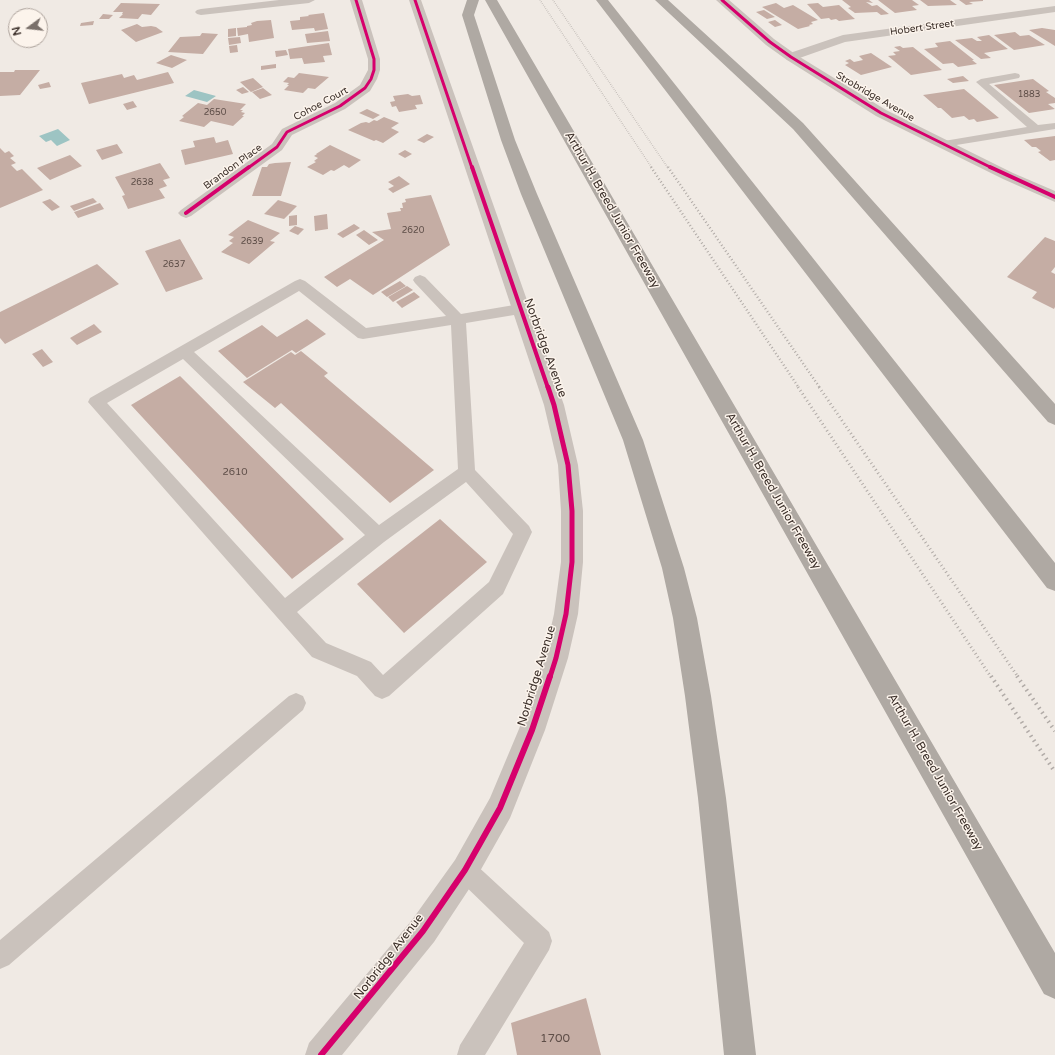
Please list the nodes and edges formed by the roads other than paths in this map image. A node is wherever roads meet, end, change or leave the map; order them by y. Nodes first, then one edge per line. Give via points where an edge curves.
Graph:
1 (309, 0) edge
2 (356, 0) edge
3 (415, 0) edge
4 (473, 0) edge
5 (491, 0) edge
6 (602, 0) edge
7 (661, 0) edge
8 (722, 0) edge
9 (1055, 9) edge
10 (201, 12) dead end
11 (791, 57) junction
12 (1015, 76) dead end
13 (1055, 126) edge
14 (1036, 129) junction
15 (287, 132) joint
16 (944, 144) junction
17 (1055, 197) edge
18 (186, 213) dead end
19 (420, 280) dead end
20 (520, 309) junction
21 (458, 319) junction
22 (184, 351) junction
23 (1020, 379) junction
24 (1055, 403) edge
25 (1055, 417) edge
26 (467, 472) junction
27 (378, 536) junction
28 (1055, 581) edge
29 (283, 611) junction
30 (296, 703) dead end
31 (465, 870) junction
32 (0, 956) edge
33 (1055, 983) edge
34 (321, 1055) edge
35 (470, 1055) edge
36 (740, 1055) edge

1 - 10 street
2 - 15 street, Cohoe Court via 374,59 371,79 355,97
3 - 20 street, Norbridge Avenue
4 - 36 highway via 468,15 510,146 633,440 673,568 685,618 712,798
5 - 33 highway, Arthur H. Breed Junior Freeway
6 - 28 highway
7 - 23 highway via 798,126
8 - 11 street, Strobridge Avenue
9 - 11 street, Hobert Street via 843,39
11 - 16 street, Strobridge Avenue via 881,114
12 - 14 lane via 981,82
13 - 14 lane
14 - 16 lane
15 - 18 street, Brandon Place via 277,147
16 - 17 street, Strobridge Avenue
19 - 21 lane
20 - 21 lane
20 - 31 street, Norbridge Avenue via 554,405 568,465 572,511 572,562 566,614 556,658 532,730 500,808
21 - 22 lane via 363,334 300,284
21 - 26 lane
22 - 27 lane
22 - 29 lane via 96,402
23 - 24 highway
23 - 25 highway
26 - 27 lane
26 - 29 lane via 523,532 496,588 382,688 364,669 319,650
27 - 29 lane
30 - 32 lane
31 - 34 street, Norbridge Avenue via 424,930
31 - 35 lane via 540,941

